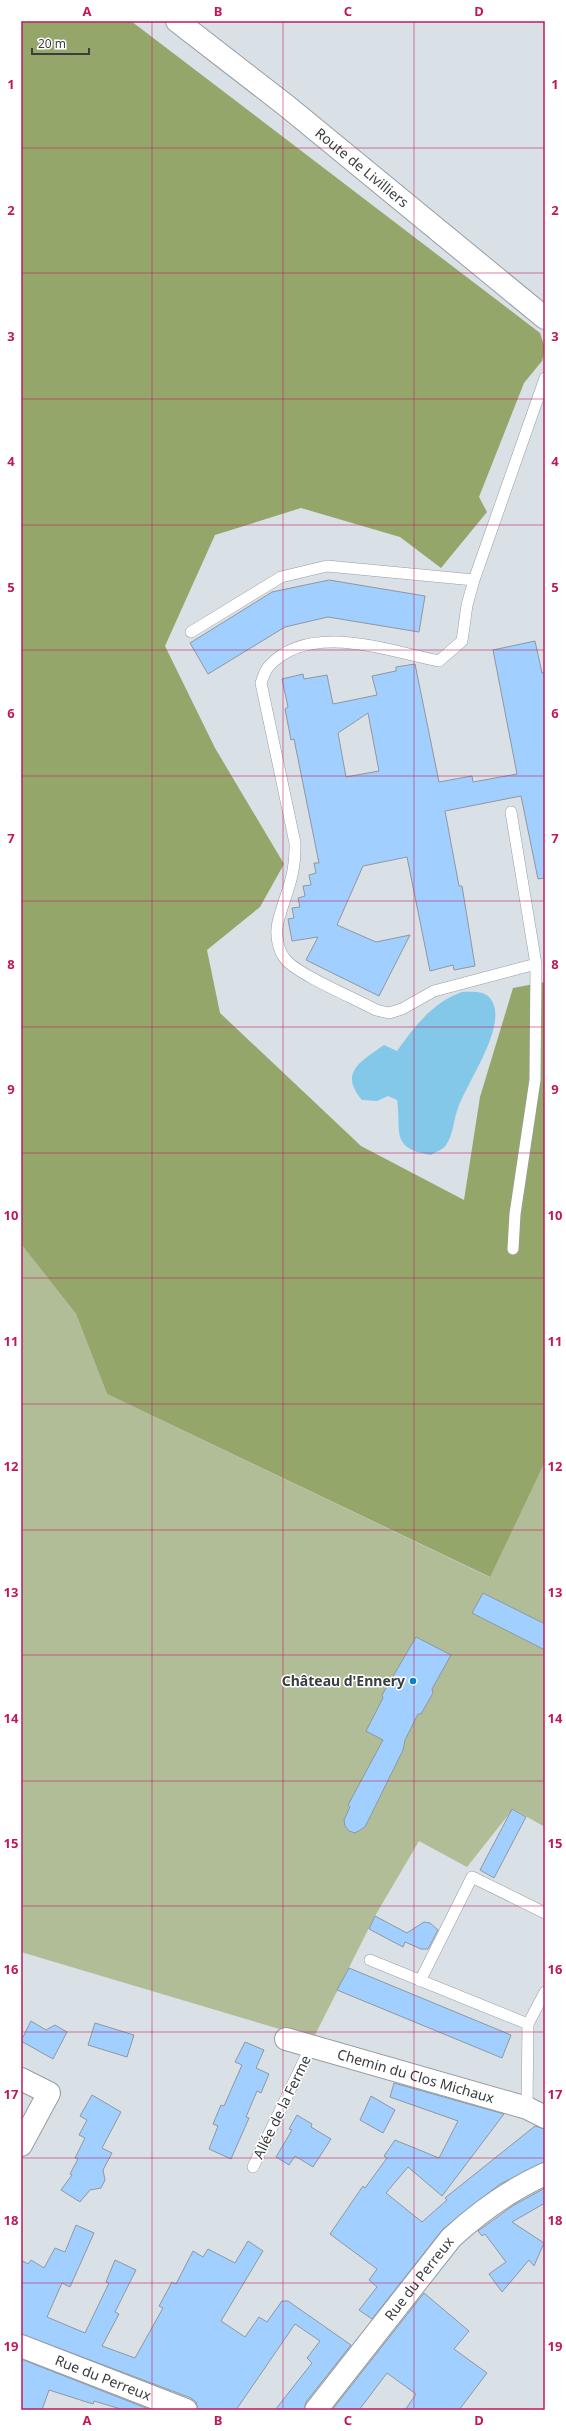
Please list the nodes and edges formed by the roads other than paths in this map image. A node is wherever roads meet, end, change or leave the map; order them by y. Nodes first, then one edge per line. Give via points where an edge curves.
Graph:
1 (177, 21) edge
2 (545, 318) edge
3 (545, 378) edge
4 (474, 580) junction
5 (191, 632) dead end
6 (511, 812) dead end
7 (536, 964) junction
8 (513, 1249) dead end
9 (545, 1913) edge
10 (370, 1960) dead end
11 (420, 1981) junction
12 (545, 1992) edge
13 (528, 2024) junction
14 (286, 2039) dead end
15 (311, 2046) junction
16 (21, 2079) edge
17 (536, 2112) edge
18 (21, 2145) edge
19 (253, 2167) dead end
20 (545, 2174) edge
21 (21, 2346) edge
22 (186, 2410) edge
23 (316, 2410) edge

1 - 2 street, Route de Livilliers via 288,107
3 - 4 lane
4 - 5 lane via 327,566 281,577
4 - 7 lane via 467,605 462,641 439,661 337,640 296,646 268,667 261,683 296,865 278,923 277,941 286,960 300,971 376,1010 389,1014 434,991
6 - 7 lane
7 - 8 lane via 535,1080 515,1214
9 - 11 lane via 472,1877
10 - 11 lane
11 - 13 lane
12 - 13 lane
13 - 17 lane
14 - 15 street, Chemin du Clos Michaux
15 - 17 street, Chemin du Clos Michaux
15 - 19 lane, Allée de la Ferme
16 - 18 street via 49,2093
20 - 23 street, Rue du Perreux via 511,2191 470,2220 451,2238
21 - 22 street, Rue du Perreux

